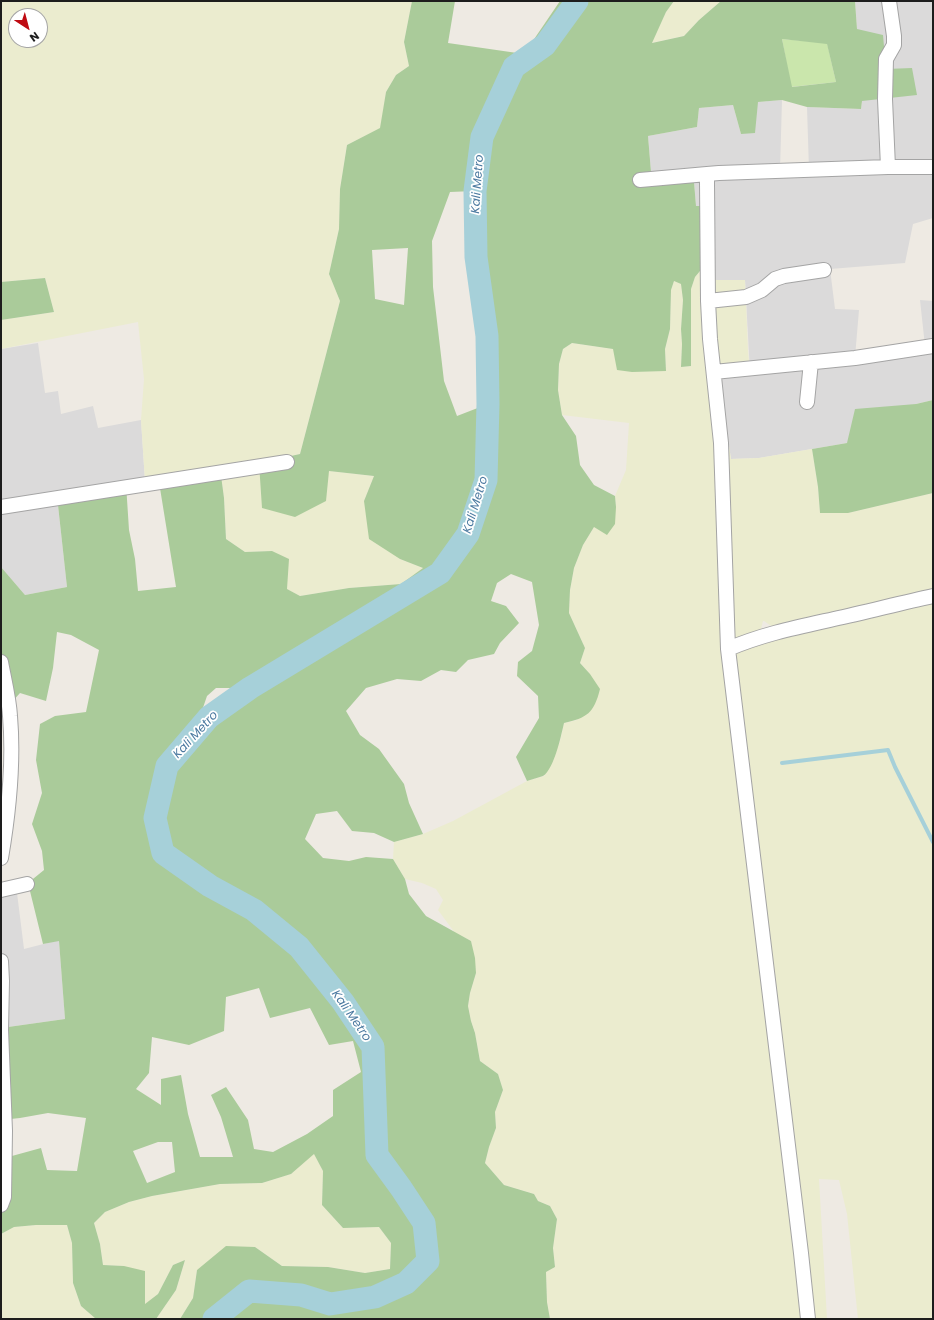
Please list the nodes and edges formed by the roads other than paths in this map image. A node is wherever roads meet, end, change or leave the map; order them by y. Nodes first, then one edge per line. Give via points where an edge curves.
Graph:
1 (889, 1) edge
2 (888, 166) junction
3 (933, 167) edge
4 (707, 174) junction
5 (640, 180) dead end
6 (824, 270) dead end
7 (708, 301) junction
8 (933, 346) edge
9 (811, 362) junction
10 (714, 372) junction
11 (807, 402) dead end
12 (287, 462) dead end
13 (1, 507) edge
14 (933, 596) edge
15 (728, 649) junction
16 (1, 662) edge
17 (1, 858) edge
18 (27, 884) dead end
19 (1, 890) edge
20 (1, 961) edge
21 (2, 981) edge
22 (1, 1206) edge
23 (808, 1319) edge

1 - 2 street via 894,45 886,60
2 - 3 street
2 - 4 street
4 - 5 street
4 - 7 street
6 - 7 street via 775,279 762,290 746,297
7 - 10 street
8 - 9 street
9 - 10 street
9 - 11 street
10 - 15 street via 721,444
12 - 13 street
14 - 15 street via 780,631
15 - 23 street
16 - 17 street via 10,715 11,751 8,816
18 - 19 street
20 - 21 street
21 - 22 street via 5,1138 4,1197

